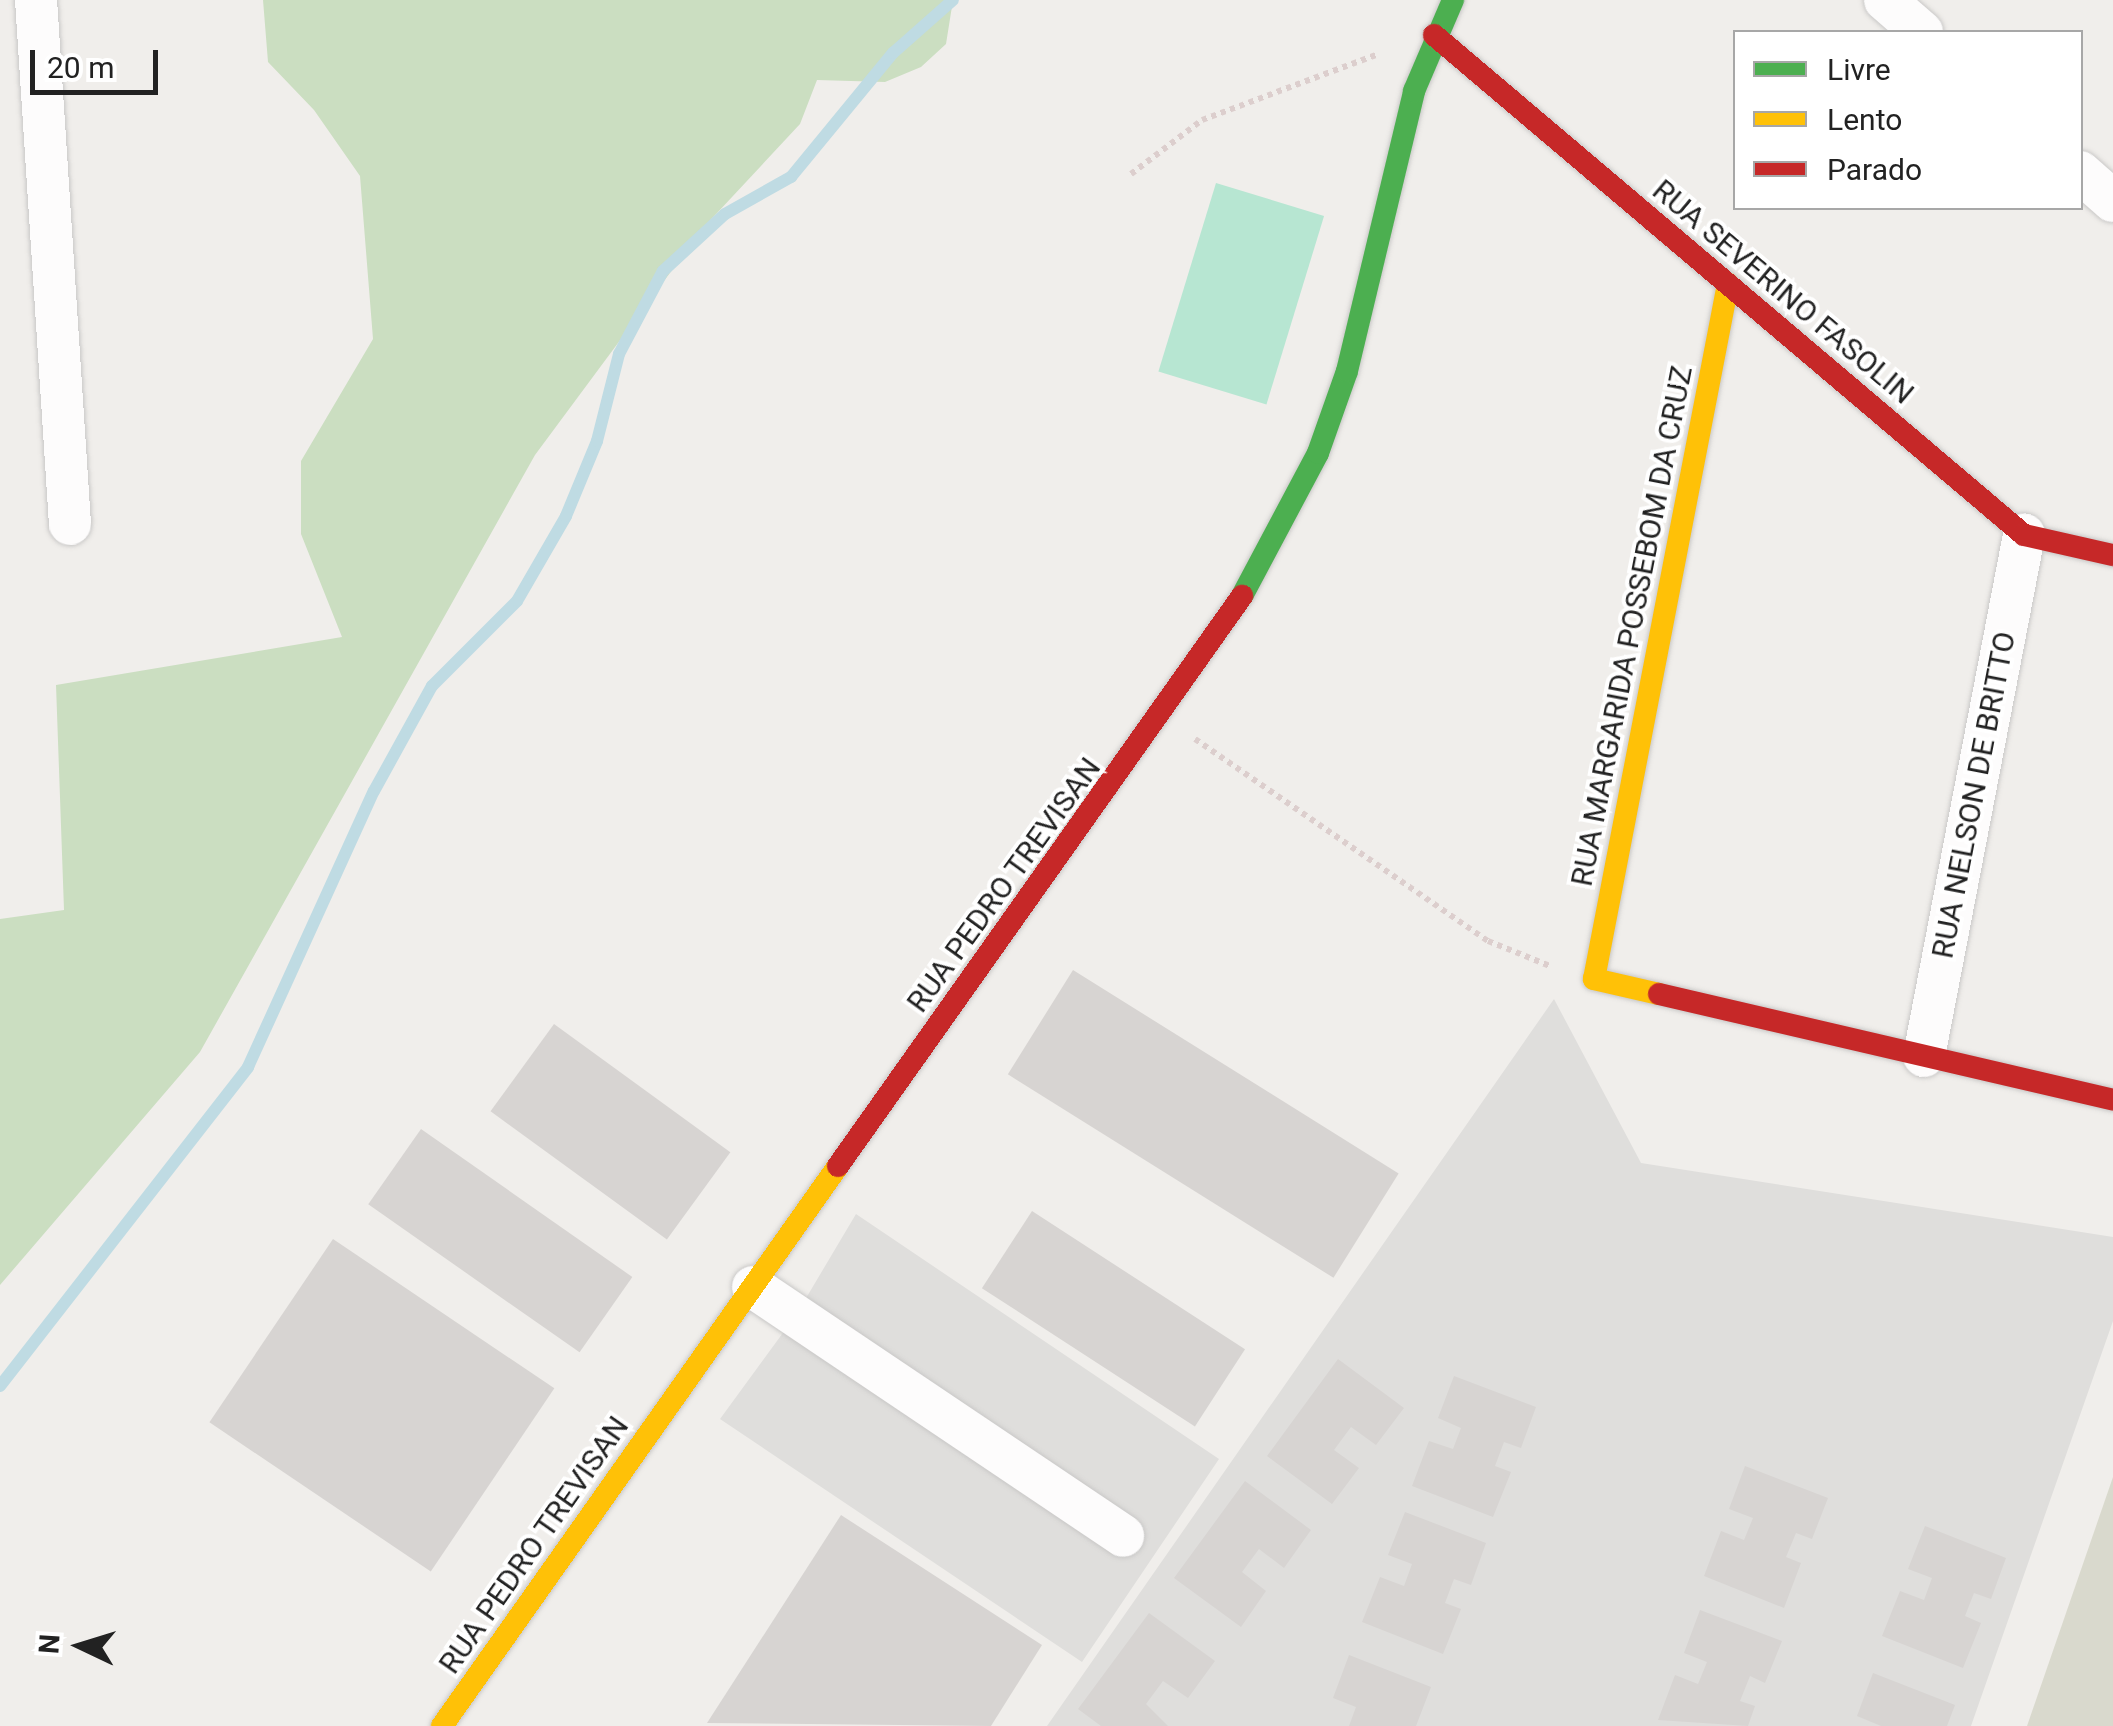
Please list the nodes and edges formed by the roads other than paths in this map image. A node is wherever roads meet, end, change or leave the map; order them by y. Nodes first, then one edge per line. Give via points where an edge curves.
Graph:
1 (36, 0) edge
2 (1453, 0) edge
3 (1885, 0) edge
4 (1920, 30) edge
5 (1434, 36) junction
6 (2083, 175) edge
7 (2113, 200) edge
8 (1728, 284) junction
9 (70, 524) dead end
10 (2024, 534) junction
11 (2113, 555) edge
12 (1924, 1056) junction
13 (2113, 1100) edge
14 (753, 1287) junction
15 (1123, 1536) dead end
16 (442, 1726) edge

1 - 9 street
2 - 5 street, RUA PEDRO TREVISAN
3 - 4 street
5 - 8 street, RUA SEVERINO FASOLIN
5 - 14 street, RUA PEDRO TREVISAN via 1398,150 1348,371 1318,453 1248,586
6 - 7 street
8 - 10 street, RUA SEVERINO FASOLIN
8 - 12 street, RUA MARGARIDA POSSEBOM DA CRUZ via 1594,979
10 - 11 street, RUA SEVERINO FASOLIN
10 - 12 street, RUA NELSON DE BRITTO
12 - 13 street
14 - 15 street
14 - 16 street, RUA PEDRO TREVISAN

